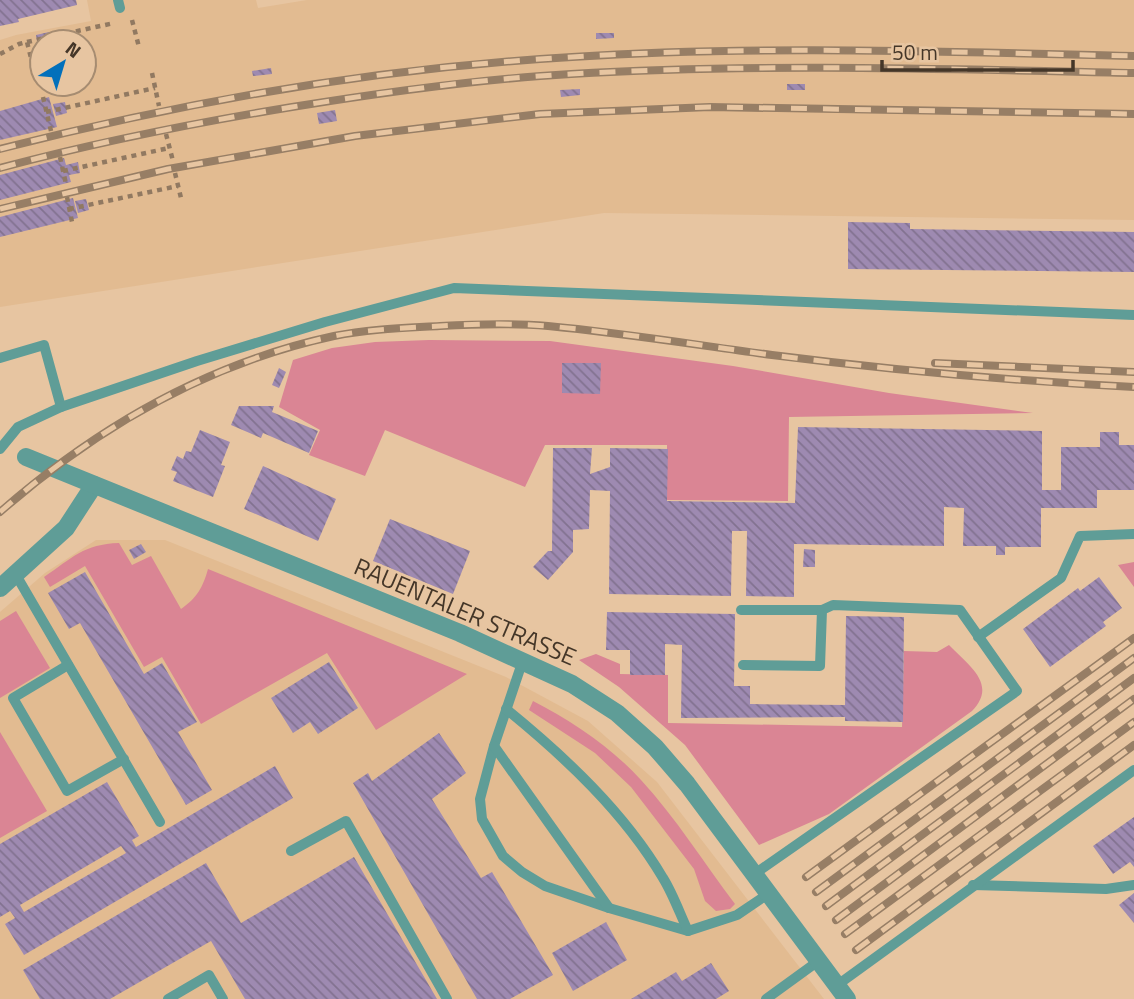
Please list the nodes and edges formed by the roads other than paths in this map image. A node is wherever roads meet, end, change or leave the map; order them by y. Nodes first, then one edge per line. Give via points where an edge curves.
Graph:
1 (1134, 314) edge
2 (0, 358) edge
3 (61, 407) junction
4 (0, 449) edge
5 (26, 457) dead end
6 (93, 485) junction
7 (1134, 534) edge
8 (16, 575) junction
9 (0, 589) edge
10 (741, 610) dead end
11 (822, 610) junction
12 (978, 637) junction
13 (523, 660) junction
14 (68, 665) junction
15 (744, 665) dead end
16 (506, 709) junction
17 (494, 746) junction
18 (124, 759) junction
19 (1134, 769) edge
20 (160, 822) dead end
21 (291, 851) dead end
22 (753, 875) junction
23 (974, 885) junction
24 (1134, 885) edge
25 (768, 894) junction
26 (609, 908) junction
27 (688, 931) junction
28 (817, 962) junction
29 (841, 993) edge
30 (168, 999) edge
31 (223, 999) edge
32 (447, 999) edge
33 (766, 999) edge

1 - 3 lane via 454,288 312,326
2 - 3 lane via 44,345
3 - 4 lane via 18,427
5 - 6 street, RAUENTALER STRASSE
6 - 8 street via 66,528
6 - 13 street, RAUENTALER STRASSE
7 - 12 lane via 1080,536 1062,578
8 - 9 street
8 - 14 lane
10 - 11 lane
11 - 12 lane via 833,605 960,610
11 - 15 lane via 820,666
12 - 22 lane via 1017,691
13 - 16 lane
13 - 22 street, RAUENTALER STRASSE via 617,713 655,747
14 - 18 lane
14 - 18 lane via 13,698 67,791
16 - 17 lane
16 - 27 lane via 554,748 628,829 664,878
17 - 26 lane
17 - 26 lane via 480,799 482,819 503,856 545,886
18 - 20 lane
19 - 23 lane
21 - 32 lane via 346,821
22 - 25 street, RAUENTALER STRASSE
23 - 24 lane via 1106,889
23 - 29 lane
25 - 27 lane via 737,915
25 - 28 street, RAUENTALER STRASSE
26 - 27 lane
28 - 29 street, RAUENTALER STRASSE
28 - 33 lane
30 - 31 lane via 209,975

